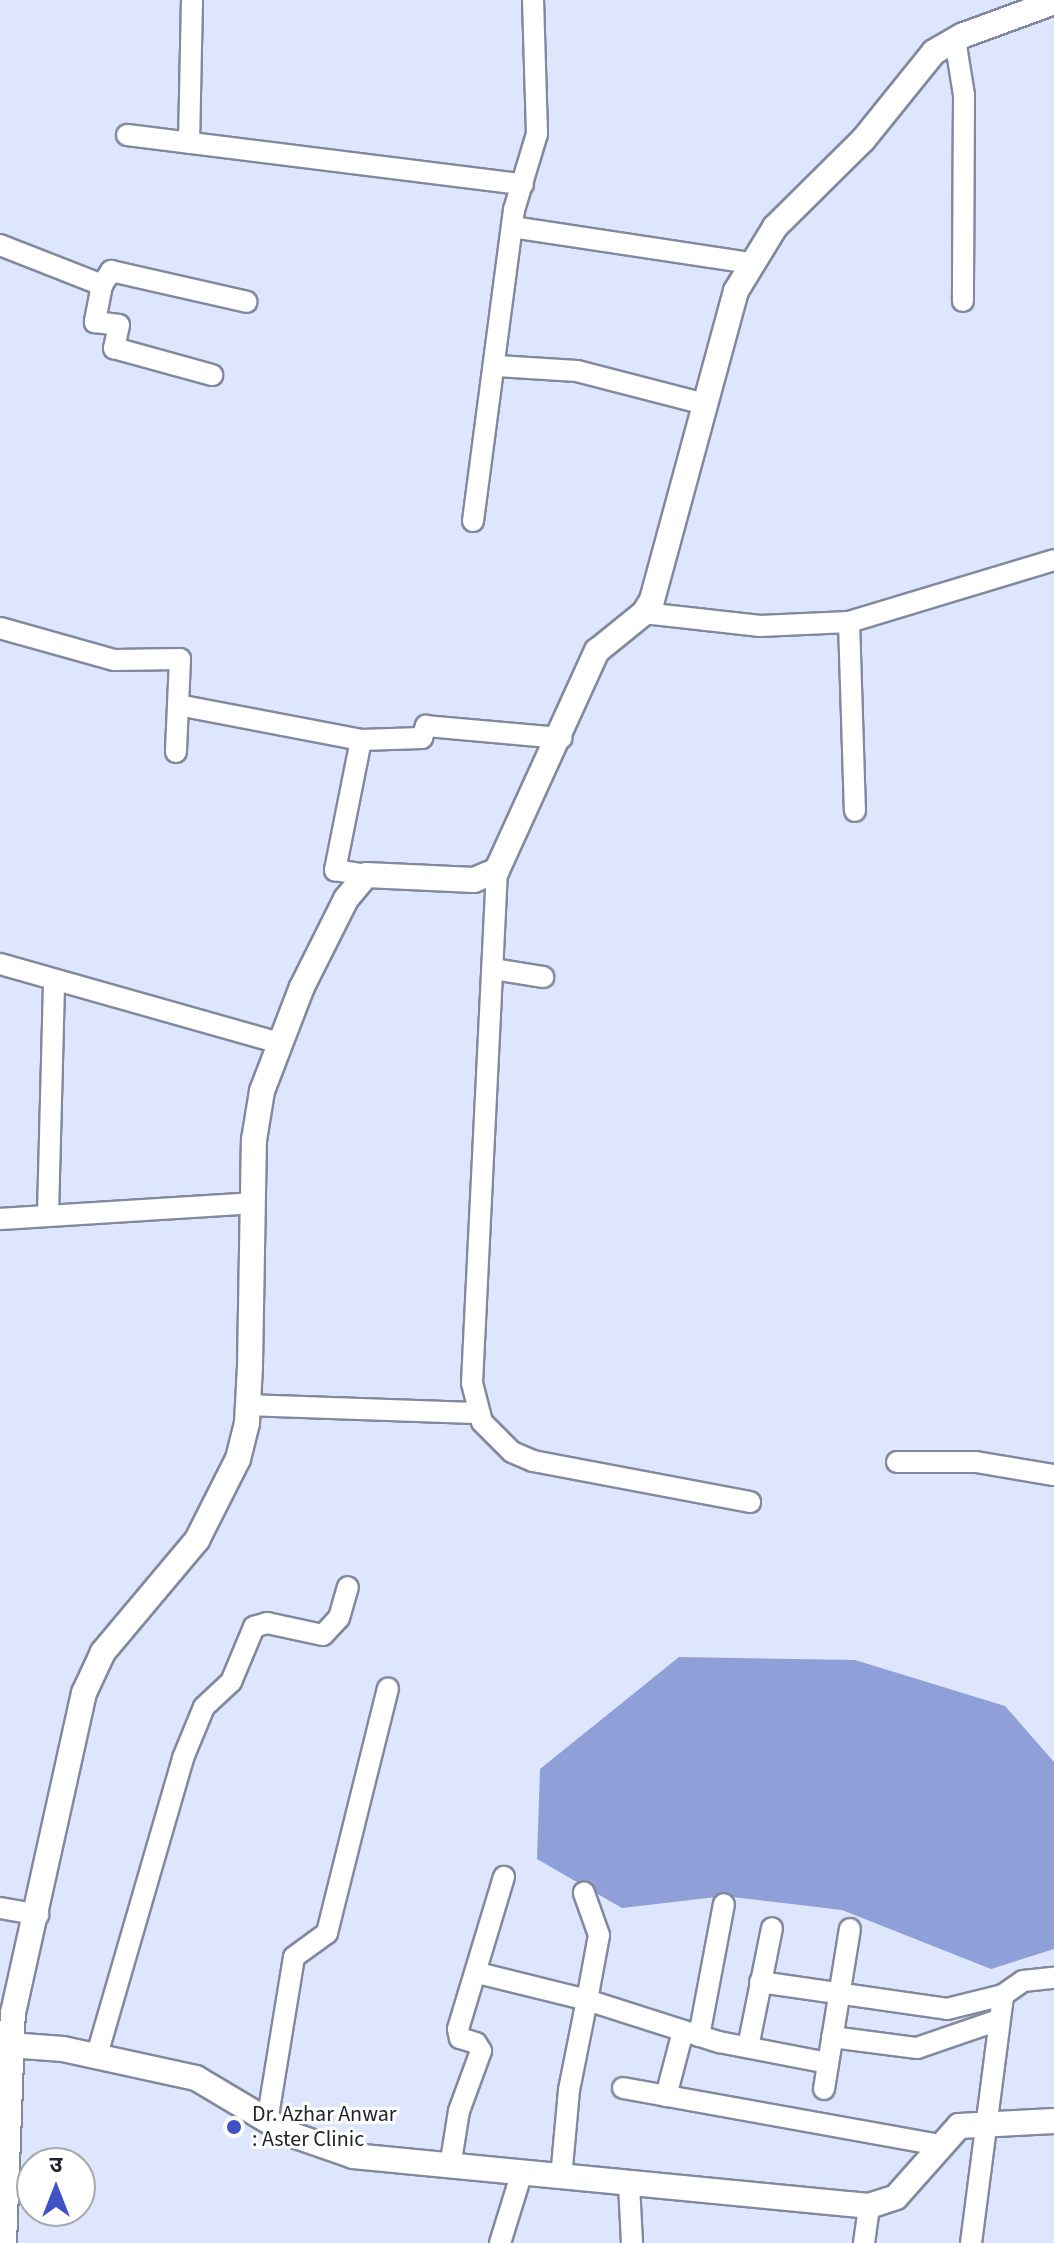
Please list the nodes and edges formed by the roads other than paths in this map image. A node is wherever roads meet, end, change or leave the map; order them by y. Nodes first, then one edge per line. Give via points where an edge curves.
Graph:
1 (192, 0) edge
2 (533, 0) edge
3 (1054, 2) edge
4 (955, 39) junction
5 (127, 135) dead end
6 (189, 143) junction
7 (523, 184) junction
8 (512, 227) junction
9 (0, 245) edge
10 (749, 263) junction
11 (102, 285) junction
12 (963, 301) dead end
13 (247, 302) dead end
14 (497, 366) junction
15 (212, 375) dead end
16 (705, 404) junction
17 (473, 521) dead end
18 (1054, 560) edge
19 (644, 613) junction
20 (849, 622) junction
21 (0, 628) edge
22 (178, 705) junction
23 (561, 738) junction
24 (361, 740) junction
25 (176, 752) dead end
26 (855, 811) dead end
27 (497, 870) junction
28 (366, 875) junction
29 (0, 964) edge
30 (493, 969) junction
31 (543, 977) dead end
32 (54, 980) junction
33 (279, 1043) junction
34 (253, 1203) junction
35 (48, 1214) junction
36 (0, 1219) edge
37 (248, 1405) junction
38 (479, 1413) junction
39 (897, 1462) dead end
40 (1054, 1475) edge
41 (750, 1502) dead end
42 (348, 1587) dead end
43 (388, 1689) dead end
44 (504, 1877) dead end
45 (584, 1893) dead end
46 (724, 1904) dead end
47 (0, 1908) edge
48 (38, 1915) junction
49 (772, 1928) dead end
50 (850, 1929) dead end
51 (478, 1973) junction
52 (1054, 1978) edge
53 (760, 1982) junction
54 (838, 1995) junction
55 (1003, 1995) junction
56 (587, 2000) junction
57 (6, 2014) edge
58 (999, 2020) junction
59 (691, 2034) junction
60 (832, 2037) junction
61 (9, 2045) junction
62 (748, 2047) junction
63 (96, 2058) junction
64 (828, 2063) junction
65 (623, 2088) dead end
66 (824, 2089) dead end
67 (666, 2096) junction
68 (983, 2121) junction
69 (1054, 2121) edge
70 (267, 2122) junction
71 (940, 2145) junction
72 (450, 2167) junction
73 (521, 2175) junction
74 (561, 2178) junction
75 (629, 2184) junction
76 (869, 2206) junction
77 (4, 2243) edge
78 (500, 2243) edge
79 (632, 2243) edge
80 (864, 2243) edge
81 (971, 2243) edge

1 - 6 street
2 - 7 street via 537,134
3 - 4 street
4 - 10 street via 922,62 863,140 792,209
4 - 12 street via 964,95
5 - 6 street
6 - 7 street
7 - 8 street
8 - 10 street
8 - 14 street
9 - 11 street
10 - 16 street
11 - 13 street via 111,271
11 - 15 street via 95,322 119,325 114,348
14 - 16 street via 577,371
14 - 17 street
16 - 19 street via 660,579
18 - 20 street
19 - 20 street via 760,626
19 - 23 street via 604,640
20 - 26 street
21 - 22 street via 114,660 180,659
22 - 24 street
22 - 25 street
23 - 24 street via 426,726 422,738
23 - 27 street
24 - 28 street via 335,870
27 - 28 street via 474,880
27 - 30 street
28 - 33 street via 346,899
29 - 32 street
30 - 31 street
30 - 38 street via 472,1383
32 - 33 street
32 - 35 street
33 - 34 street via 260,1103
34 - 35 street
34 - 37 street
35 - 36 street
37 - 38 street
37 - 48 street via 225,1493 197,1540 92,1668
38 - 41 street via 498,1440 533,1461
39 - 40 street via 976,1462
42 - 63 street via 339,1618 323,1635 267,1623 254,1627 231,1682 204,1707 183,1758
43 - 70 street via 327,1933 294,1957
44 - 51 street
45 - 56 street via 599,1946
46 - 59 street
47 - 48 street
48 - 57 street
49 - 53 street
50 - 54 street
51 - 56 street
51 - 72 street via 458,2034 481,2051 459,2111
52 - 55 street via 1023,1981
53 - 54 street
53 - 62 street
54 - 55 street via 958,2009
54 - 60 street
55 - 58 street
56 - 59 street
56 - 74 street via 569,2090
57 - 61 street
58 - 60 street via 917,2048
58 - 68 street
59 - 62 street
59 - 67 street
60 - 64 street
61 - 63 street
61 - 77 street
62 - 64 street
63 - 70 street via 196,2078
64 - 66 street
65 - 67 street
67 - 71 street
68 - 69 street
68 - 71 street via 959,2126
68 - 81 street
70 - 72 street via 321,2148
71 - 76 street via 896,2197
72 - 73 street
73 - 74 street
73 - 78 street
74 - 75 street
75 - 76 street
75 - 79 street
76 - 80 street

